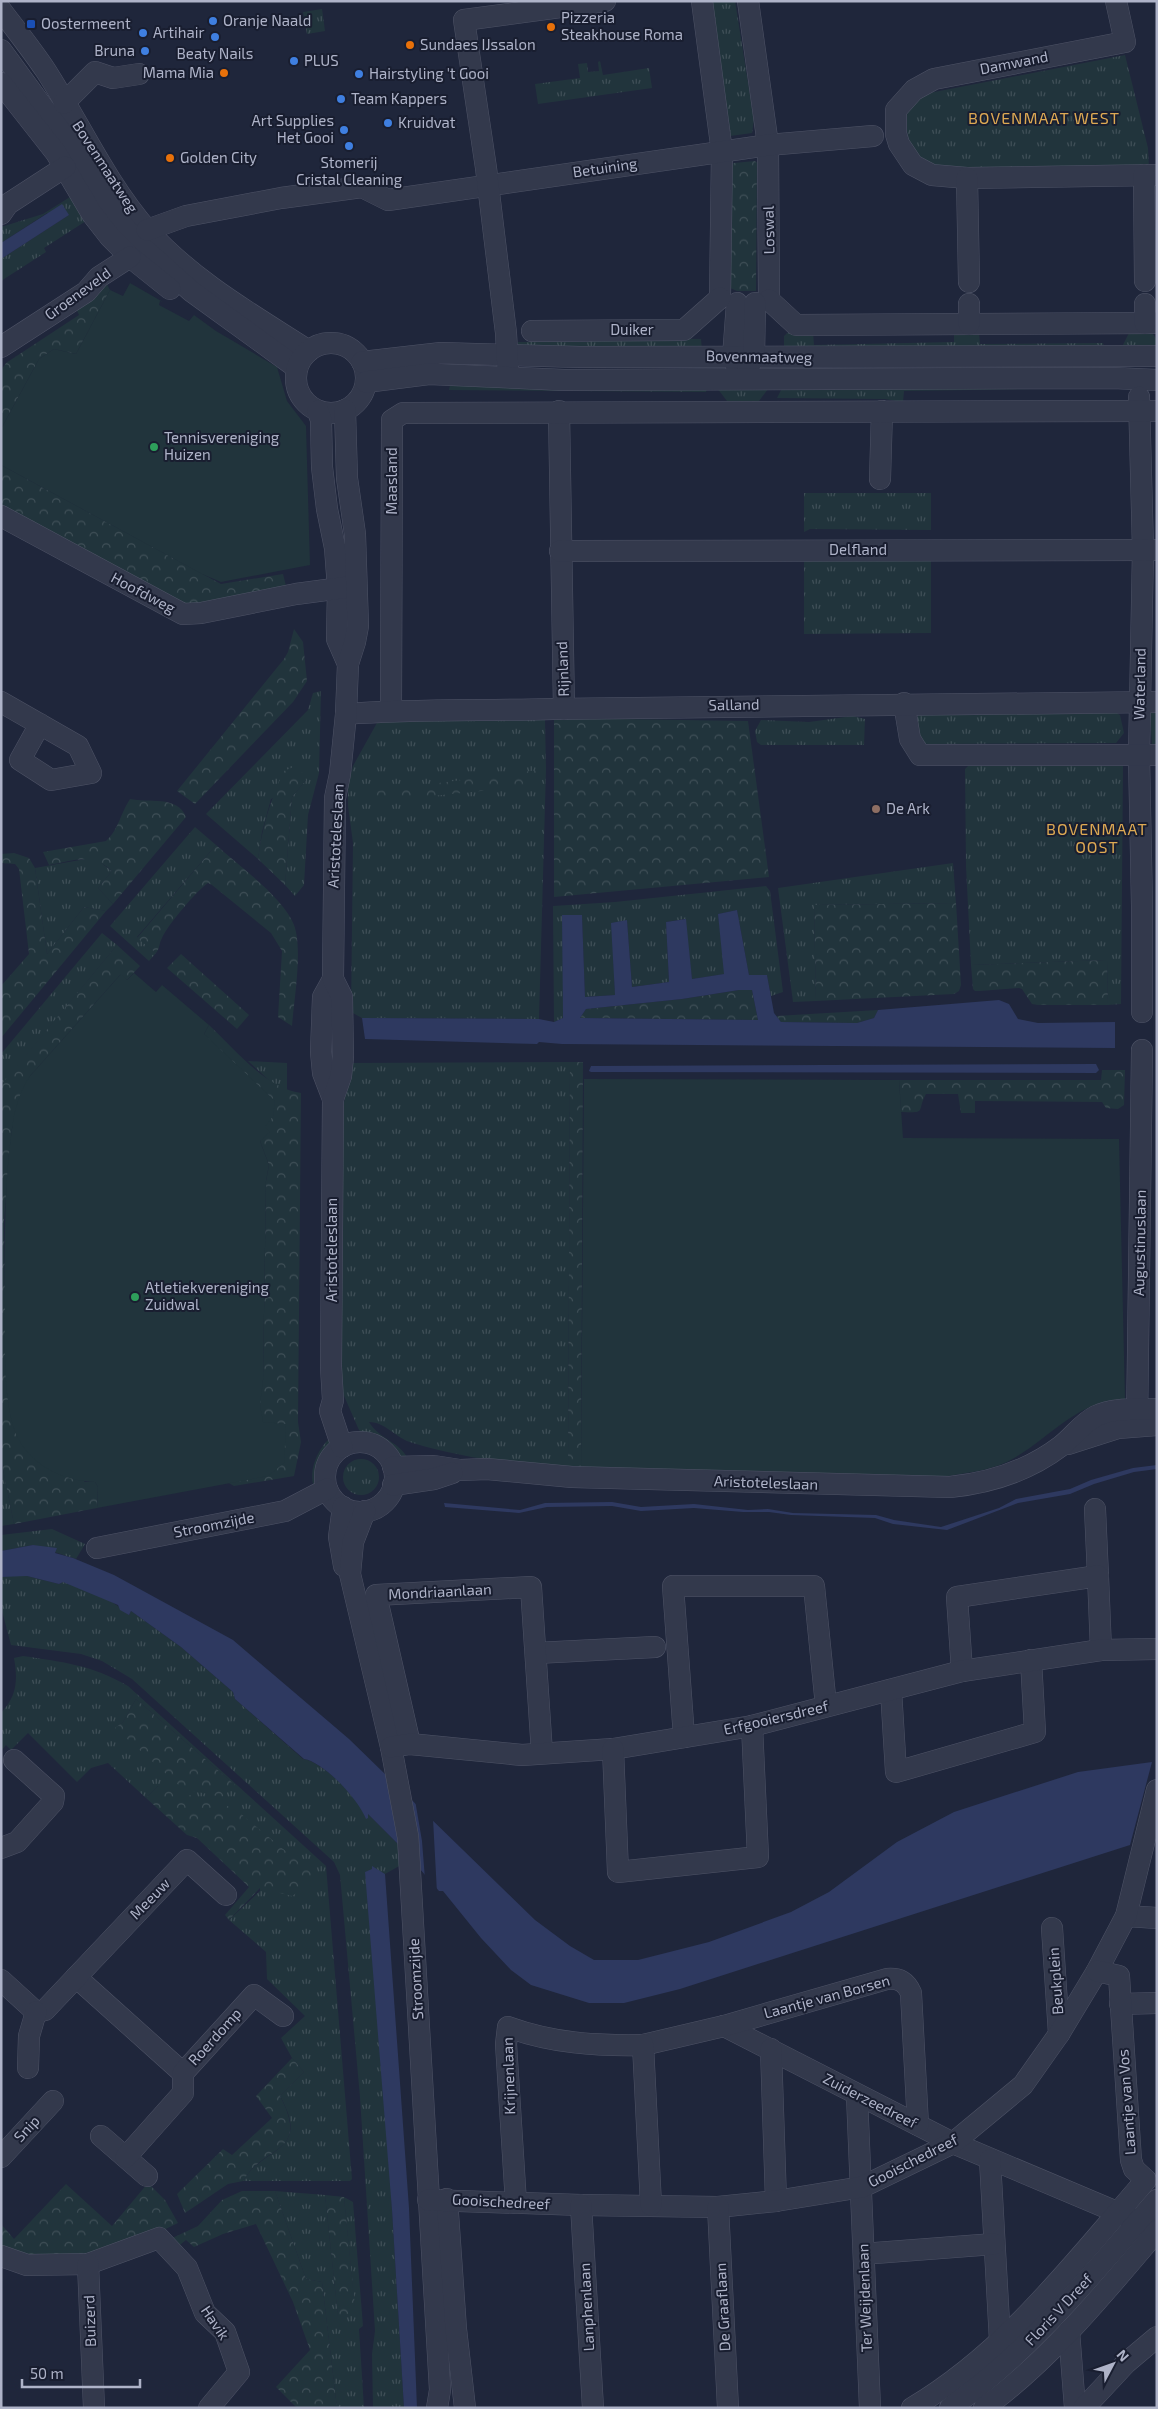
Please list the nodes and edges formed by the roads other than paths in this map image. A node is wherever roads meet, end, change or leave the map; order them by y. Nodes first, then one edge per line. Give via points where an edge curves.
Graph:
1 (605, 1) edge
2 (702, 1) edge
3 (748, 1) edge
4 (1116, 1) edge
5 (1, 10) edge
6 (1, 50) edge
7 (139, 74) dead end
8 (1, 83) edge
9 (64, 103) junction
10 (885, 135) junction
11 (768, 145) junction
12 (722, 152) junction
13 (65, 167) junction
14 (1150, 175) edge
15 (967, 178) junction
16 (488, 185) junction
17 (1, 214) edge
18 (147, 230) junction
19 (130, 257) junction
20 (1145, 281) dead end
21 (968, 282) dead end
22 (745, 301) junction
23 (200, 311) dead end
24 (1149, 317) edge
25 (532, 330) dead end
26 (1, 347) edge
27 (508, 356) junction
28 (1148, 356) edge
29 (733, 357) junction
30 (754, 357) junction
31 (303, 360) junction
32 (364, 372) junction
33 (508, 379) junction
34 (742, 379) junction
35 (1148, 380) edge
36 (318, 410) junction
37 (345, 410) junction
38 (559, 411) junction
39 (1148, 411) edge
40 (882, 412) junction
41 (880, 479) dead end
42 (1, 516) edge
43 (560, 550) junction
44 (1150, 550) edge
45 (347, 587) junction
46 (1, 702) edge
47 (1148, 702) edge
48 (904, 703) junction
49 (564, 709) junction
50 (391, 711) junction
51 (346, 714) junction
52 (40, 724) dead end
53 (1148, 756) edge
54 (1150, 906) edge
55 (1142, 1012) dead end
56 (1143, 1054) dead end
57 (1149, 1180) edge
58 (1147, 1417) edge
59 (352, 1444) junction
60 (393, 1476) junction
61 (327, 1489) junction
62 (343, 1507) junction
63 (1095, 1509) dead end
64 (364, 1511) junction
65 (97, 1548) dead end
66 (350, 1574) junction
67 (1098, 1576) junction
68 (655, 1647) dead end
69 (1157, 1649) edge
70 (1101, 1650) junction
71 (536, 1653) junction
72 (1031, 1660) junction
73 (962, 1672) junction
74 (891, 1690) junction
75 (826, 1706) junction
76 (752, 1726) junction
77 (684, 1737) junction
78 (400, 1745) junction
79 (613, 1749) junction
80 (542, 1753) junction
81 (14, 1760) dead end
82 (1157, 1790) edge
83 (1, 1848) edge
84 (226, 1896) dead end
85 (1126, 1916) junction
86 (1157, 1918) edge
87 (1052, 1928) dead end
88 (1097, 1971) junction
89 (76, 1977) junction
90 (1, 1980) edge
91 (1157, 2003) edge
92 (1120, 2004) junction
93 (36, 2012) junction
94 (283, 2016) dead end
95 (724, 2026) junction
96 (1059, 2034) junction
97 (643, 2045) junction
98 (771, 2049) junction
99 (28, 2068) dead end
100 (183, 2073) junction
101 (857, 2096) junction
102 (54, 2101) dead end
103 (918, 2125) junction
104 (101, 2136) dead end
105 (953, 2143) junction
106 (1, 2157) edge
107 (126, 2157) junction
108 (990, 2160) junction
109 (1151, 2174) edge
110 (147, 2176) dead end
111 (862, 2187) junction
112 (438, 2200) junction
113 (1157, 2200) edge
114 (776, 2202) junction
115 (516, 2203) junction
116 (580, 2205) junction
117 (651, 2205) junction
118 (718, 2206) junction
119 (1117, 2213) junction
120 (1150, 2227) edge
121 (994, 2244) junction
122 (875, 2253) dead end
123 (1, 2256) edge
124 (88, 2264) junction
125 (1069, 2331) junction
126 (1157, 2338) edge
127 (1000, 2341) junction
128 (441, 2402) edge
129 (94, 2408) edge
130 (209, 2408) edge
131 (465, 2408) edge
132 (593, 2408) edge
133 (728, 2408) edge
134 (870, 2408) edge
135 (912, 2408) edge
136 (950, 2408) edge
137 (984, 2408) edge
138 (1075, 2408) edge
139 (1084, 2408) edge

1 - 16 street via 464,20
2 - 12 street, Loswal
3 - 11 street, Loswal
4 - 10 street, Damwand via 1125,42 934,79 914,90 896,110
5 - 9 street, Bovenmaatweg
6 - 31 street, Bovenmaatweg via 69,143 119,221 143,248 191,290
7 - 9 street via 113,78 95,72
8 - 13 street
9 - 18 street, Bovenmaatweg via 116,188
10 - 11 street
10 - 15 street via 913,165 932,176
11 - 12 street
11 - 22 street, Loswal
12 - 16 street, Betuining
12 - 22 street, Loswal
13 - 17 street via 8,204
13 - 19 street via 92,214
14 - 15 street
14 - 20 street
15 - 21 street
16 - 18 street, Betuining via 388,200 362,187 186,216
16 - 27 street
18 - 31 street, Bovenmaatweg via 177,260
19 - 23 street
19 - 26 street, Groeneveld via 99,277 86,292
22 - 24 street via 796,325 969,314
22 - 25 street, Duiker via 684,330
22 - 29 street, Loswal
22 - 30 street, Loswal
27 - 29 street, Bovenmaatweg
27 - 32 street, Bovenmaatweg via 441,353
27 - 33 street
28 - 30 street, Bovenmaatweg
28 - 35 street, Waterland
29 - 30 street, Bovenmaatweg
29 - 34 street, Loswal
30 - 34 street, Loswal
31 - 32 street via 318,345 335,343 351,349
31 - 36 street via 297,385 310,406
32 - 33 street, Bovenmaatweg
32 - 37 street via 361,396
33 - 34 street, Bovenmaatweg
34 - 35 street, Bovenmaatweg
35 - 39 street, Waterland
36 - 37 street via 332,413
36 - 45 street, Aristoteleslaan via 327,509
37 - 45 street, Aristoteleslaan via 347,478 355,534
38 - 40 street
38 - 43 street, Rijnland
38 - 50 street, Maasland via 402,413 392,420
39 - 40 street
39 - 44 street, Waterland
40 - 41 street
42 - 45 street, Hoofdweg via 183,614
43 - 44 street, Delfland
43 - 49 street, Rijnland
44 - 47 street, Waterland
45 - 51 street, Aristoteleslaan via 337,639 348,664
46 - 52 street
47 - 48 street, Salland
47 - 53 street, Waterland
48 - 49 street, Salland
48 - 53 street via 910,739 920,755
49 - 50 street, Rijnland
50 - 51 street, Rijnland
51 - 59 street, Aristoteleslaan via 335,798 333,979 323,997 321,1052 323,1073 333,1099 333,1400 330,1411
53 - 54 street, Waterland
54 - 55 street, Waterland
56 - 57 street, Augustinuslaan
57 - 58 street, Augustinuslaan
58 - 60 street, Aristoteleslaan via 1063,1445 1037,1462 998,1479 950,1488 572,1478 434,1466
59 - 60 street via 382,1450 389,1458
59 - 61 street via 333,1455 327,1465
60 - 64 street via 388,1497 381,1505
61 - 62 street
61 - 65 street, Stroomzijde via 285,1511
62 - 64 street
62 - 66 street, Stroomzijde via 340,1546 345,1568
63 - 67 street
64 - 66 street, Stroomzijde via 354,1542
66 - 78 street, Stroomzijde
67 - 70 street
67 - 73 street via 957,1597
68 - 71 street
69 - 70 street, Erfgooiersdreef
70 - 72 street, Erfgooiersdreef
71 - 78 street, Mondriaanlaan via 531,1587 376,1595
71 - 80 street, Mondriaanlaan
72 - 73 street, Erfgooiersdreef
72 - 74 street via 1035,1732 896,1772
73 - 74 street, Erfgooiersdreef
74 - 75 street, Erfgooiersdreef
75 - 76 street, Erfgooiersdreef
75 - 77 street via 814,1586 673,1586
76 - 77 street, Erfgooiersdreef
76 - 79 street via 758,1857 618,1872
77 - 79 street, Erfgooiersdreef
78 - 80 street, Erfgooiersdreef via 522,1755
78 - 112 street, Stroomzijde via 397,1777 408,1837
79 - 80 street, Erfgooiersdreef
81 - 83 street via 54,1796 53,1802 17,1842
82 - 85 street, Gooischedreef
84 - 89 street, Meeuw via 187,1860
85 - 86 street
85 - 88 street, Gooischedreef
87 - 96 street, Beukplein
88 - 92 street, Laantje van Vos via 1119,1976
88 - 96 street, Gooischedreef
89 - 93 street, Meeuw via 45,2010
89 - 100 street
90 - 93 street
91 - 92 street
92 - 109 street, Laantje van Vos via 1130,2160 1134,2170
93 - 99 street via 28,2036
94 - 100 street, Roerdomp via 254,1995
95 - 97 street, Krijnenlaan
95 - 98 street, Zuiderzeedreef
95 - 103 street, Laantje van Borsen via 887,1979 902,1980 911,1993
96 - 105 street, Gooischedreef via 1023,2085
97 - 115 street, Krijnenlaan via 560,2042 508,2027 506,2044
97 - 117 street
98 - 101 street, Zuiderzeedreef
98 - 114 street
100 - 107 street, Roerdomp via 183,2093
101 - 103 street, Zuiderzeedreef
101 - 111 street, Ter Weijdenlaan
102 - 106 street, Snip
103 - 105 street, Zuiderzeedreef
104 - 107 street
105 - 108 street, Zuiderzeedreef
105 - 111 street, Gooischedreef
107 - 110 street
108 - 119 street, Zuiderzeedreef
108 - 121 street
109 - 119 street, Laantje van Vos
111 - 114 street, Gooischedreef
111 - 134 street, Ter Weijdenlaan
112 - 115 street, Gooischedreef
112 - 128 street, Stroomzijde
112 - 131 street, Stroomzijde
113 - 120 street, Floris V Dreef
114 - 118 street, Gooischedreef
115 - 116 street, Gooischedreef
116 - 117 street, Gooischedreef
116 - 132 street, Lanphenlaan
117 - 118 street, Gooischedreef
118 - 133 street, De Graaflaan
119 - 120 street, Zuiderzeedreef
119 - 127 street, Floris V Dreef via 1037,2306
120 - 125 street, Floris V Dreef
120 - 136 street, Floris V Dreef via 988,2380
121 - 122 street
121 - 127 street
123 - 124 street via 27,2265
124 - 129 street, Buizerd
124 - 130 street, Havik via 159,2238 186,2268 205,2313 225,2332 239,2372
125 - 137 street, Floris V Dreef via 1020,2379
125 - 138 street
126 - 139 street via 1126,2363
127 - 135 street, Floris V Dreef via 962,2374

